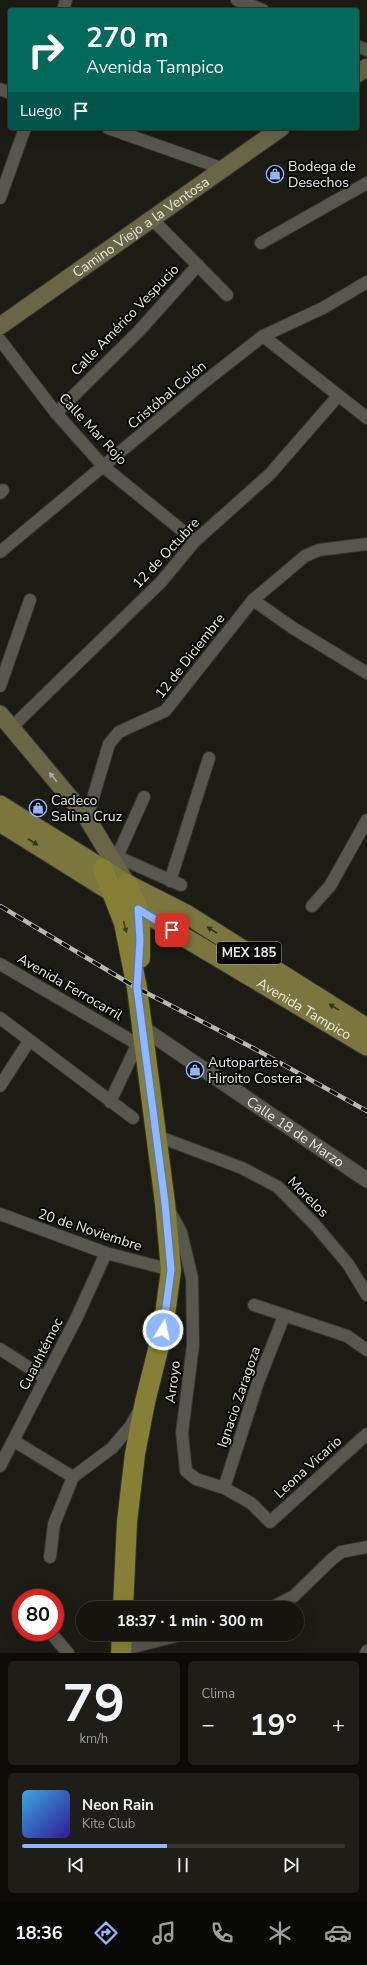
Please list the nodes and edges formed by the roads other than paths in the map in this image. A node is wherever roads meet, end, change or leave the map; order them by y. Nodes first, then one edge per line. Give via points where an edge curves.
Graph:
1 (237, 0) edge
2 (258, 8) edge
3 (24, 130) edge
4 (114, 130) edge
5 (278, 130) edge
6 (224, 169) junction
7 (367, 183) edge
8 (0, 198) edge
9 (152, 219) junction
10 (261, 243) dead end
11 (198, 265) junction
12 (367, 282) edge
13 (227, 295) dead end
14 (0, 326) edge
15 (263, 336) junction
16 (0, 340) edge
17 (338, 396) junction
18 (56, 413) junction
19 (367, 418) edge
20 (104, 467) junction
21 (195, 541) junction
22 (367, 544) edge
23 (0, 552) edge
24 (30, 600) dead end
25 (253, 600) junction
26 (367, 673) edge
27 (0, 686) edge
28 (0, 714) edge
29 (12, 727) junction
30 (208, 758) dead end
31 (144, 797) dead end
32 (0, 805) edge
33 (86, 818) junction
34 (367, 820) edge
35 (0, 822) edge
36 (110, 860) junction
37 (119, 887) junction
38 (312, 906) dead end
39 (138, 909) junction
40 (0, 964) edge
41 (137, 988) junction
42 (0, 1018) edge
43 (367, 1028) edge
44 (143, 1040) junction
45 (29, 1041) junction
46 (367, 1046) edge
47 (0, 1086) edge
48 (110, 1102) junction
49 (133, 1118) dead end
50 (157, 1136) junction
51 (367, 1180) edge
52 (165, 1203) junction
53 (0, 1214) edge
54 (106, 1253) junction
55 (171, 1270) junction
56 (367, 1295) edge
57 (254, 1305) dead end
58 (284, 1316) junction
59 (0, 1349) edge
60 (367, 1350) edge
61 (45, 1378) junction
62 (145, 1402) junction
63 (367, 1434) edge
64 (14, 1441) junction
65 (0, 1466) edge
66 (73, 1478) junction
67 (224, 1488) junction
68 (270, 1522) joint
69 (367, 1547) edge
70 (50, 1557) dead end
71 (123, 1601) edge
72 (284, 1601) edge
73 (58, 1641) edge
74 (147, 1641) edge
75 (121, 1646) edge
76 (68, 1653) edge

1 - 2 street
3 - 8 street
4 - 6 street
5 - 6 main road, Camino Viejo a la Ventosa
6 - 9 main road, Camino Viejo a la Ventosa
7 - 10 street
9 - 11 street
9 - 14 main road, Camino Viejo a la Ventosa
11 - 13 street
11 - 18 street, Calle Américo Vespucio via 139,331
12 - 15 street, Cristóbal Colón via 323,308
15 - 17 street
15 - 20 street, Cristóbal Colón
16 - 18 street, Calle Mar Rojo
17 - 19 street
17 - 21 street, 12 de Octubre via 278,466
18 - 20 street, Calle Mar Rojo
20 - 21 street, Calle Mar Rojo
20 - 23 street, Cristóbal Colón
21 - 29 street, 12 de Octubre via 161,582
22 - 25 street, 12 de Diciembre via 319,550 305,556
24 - 27 street
25 - 26 street via 293,628
25 - 33 street, 12 de Diciembre via 165,711 119,732 109,744
28 - 29 main road
33 -> 29 main road
30 - 36 street via 175,883
31 - 36 street
32 - 36 main road
33 - 36 main road
34 - 38 street via 330,886
35 -> 37 main road, MEX 185
36 - 37 highway
37 - 39 highway
37 -> 41 highway
43 -> 37 main road, Avenida Tampico / MEX 185 via 186,914
39 - 41 highway via 140,940
39 - 46 main road, Avenida Tampico / MEX 185
40 - 44 street, Avenida Ferrocarril
41 - 44 highway
42 - 45 street
44 - 48 street
44 - 50 highway
44 - 51 street, Calle 18 de Marzo
45 - 47 street
45 - 48 street
48 - 49 street
50 - 52 highway
50 - 56 street, Morelos via 242,1168 278,1187 348,1264
52 - 55 highway
52 - 67 street, Arroyo via 181,1232 192,1278 193,1345 182,1433 186,1471 196,1479
53 - 54 street, 20 de Noviembre
54 - 55 street, 20 de Noviembre
54 - 61 street, Cuauhtémoc
55 - 62 highway via 163,1330
57 - 58 street
58 - 60 street via 346,1336
58 - 67 street, Ignacio Zaragoza via 258,1382
59 - 61 street
61 - 64 street, Cuauhtémoc
62 - 66 street via 120,1439
62 - 71 highway via 135,1454 128,1515
63 - 68 street, Leona Vicario
64 - 65 street, Cuauhtémoc
64 - 66 street
66 - 70 street via 54,1524
67 - 68 street, Arroyo via 250,1503
69 - 72 street via 341,1552 294,1596
73 - 76 street
74 - 75 street

